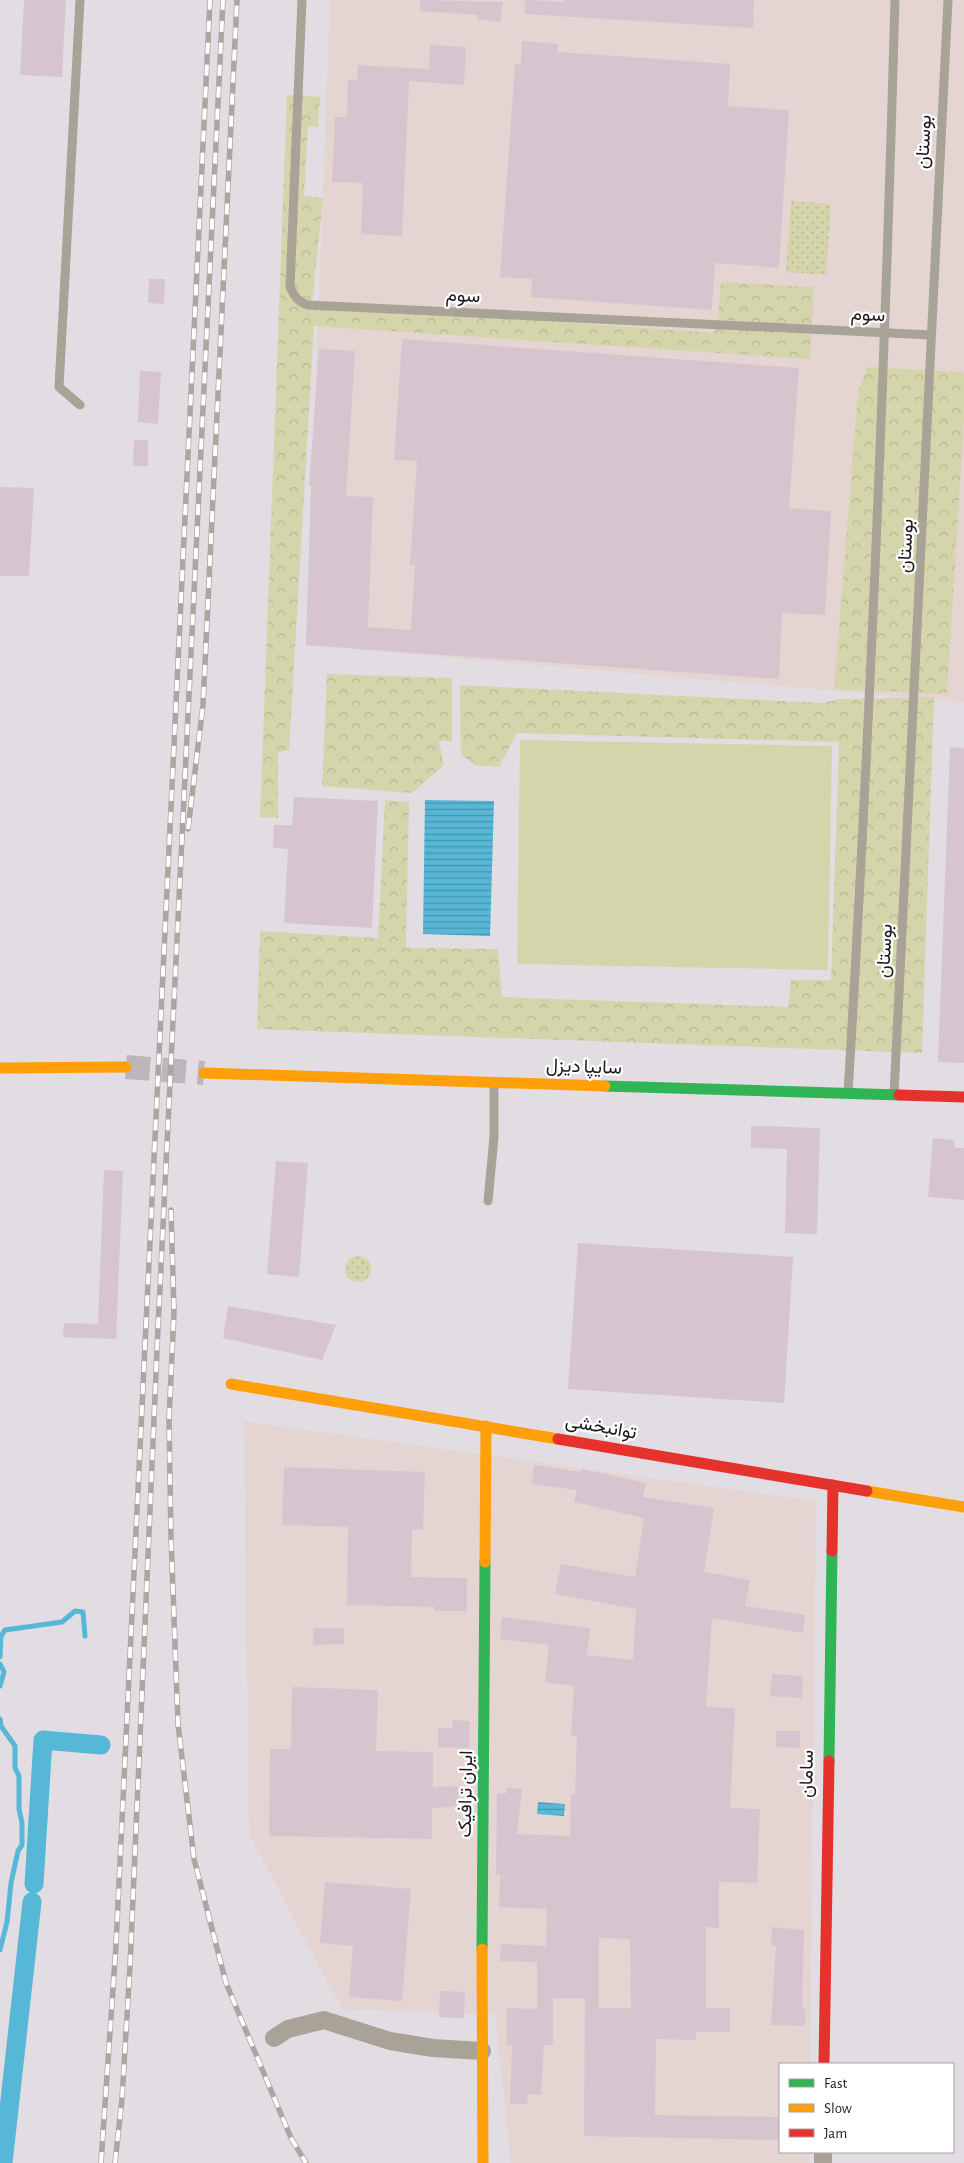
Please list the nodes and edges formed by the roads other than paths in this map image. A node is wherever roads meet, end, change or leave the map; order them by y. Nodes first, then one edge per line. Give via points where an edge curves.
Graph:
1 (80, 0) edge
2 (302, 0) edge
3 (895, 0) edge
4 (948, 0) edge
5 (886, 332) junction
6 (931, 335) junction
7 (80, 405) dead end
8 (126, 1067) tunnel mouth
9 (0, 1068) edge
10 (204, 1073) tunnel mouth
11 (494, 1082) junction
12 (848, 1093) junction
13 (894, 1094) junction
14 (964, 1097) edge
15 (488, 1201) dead end
16 (231, 1384) dead end
17 (486, 1426) junction
18 (833, 1485) junction
19 (964, 1507) edge
20 (274, 2038) dead end
21 (482, 2051) junction
22 (824, 2063) edge
23 (483, 2163) edge

1 - 7 lane via 59,387
2 - 5 lane, سوم via 290,287 300,302 308,305
3 - 5 lane, بوستان
4 - 6 lane, بوستان
5 - 6 lane, سوم
5 - 12 lane, بوستان via 864,835
6 - 13 lane, بوستان
8 - 9 street
10 - 11 street, سایپا دیزل
11 - 12 street, سایپا دیزل
11 - 15 lane via 494,1137
12 - 13 street, سایپا دیزل
13 - 14 street, سایپا دیزل
16 - 17 street, توانبخشی
17 - 18 street, توانبخشی
17 - 21 street, ایران ترافیک
18 - 19 street, توانبخشی
18 - 22 street, سامان
20 - 21 street via 288,2029 324,2020 390,2041
21 - 23 street, ایران ترافیک

